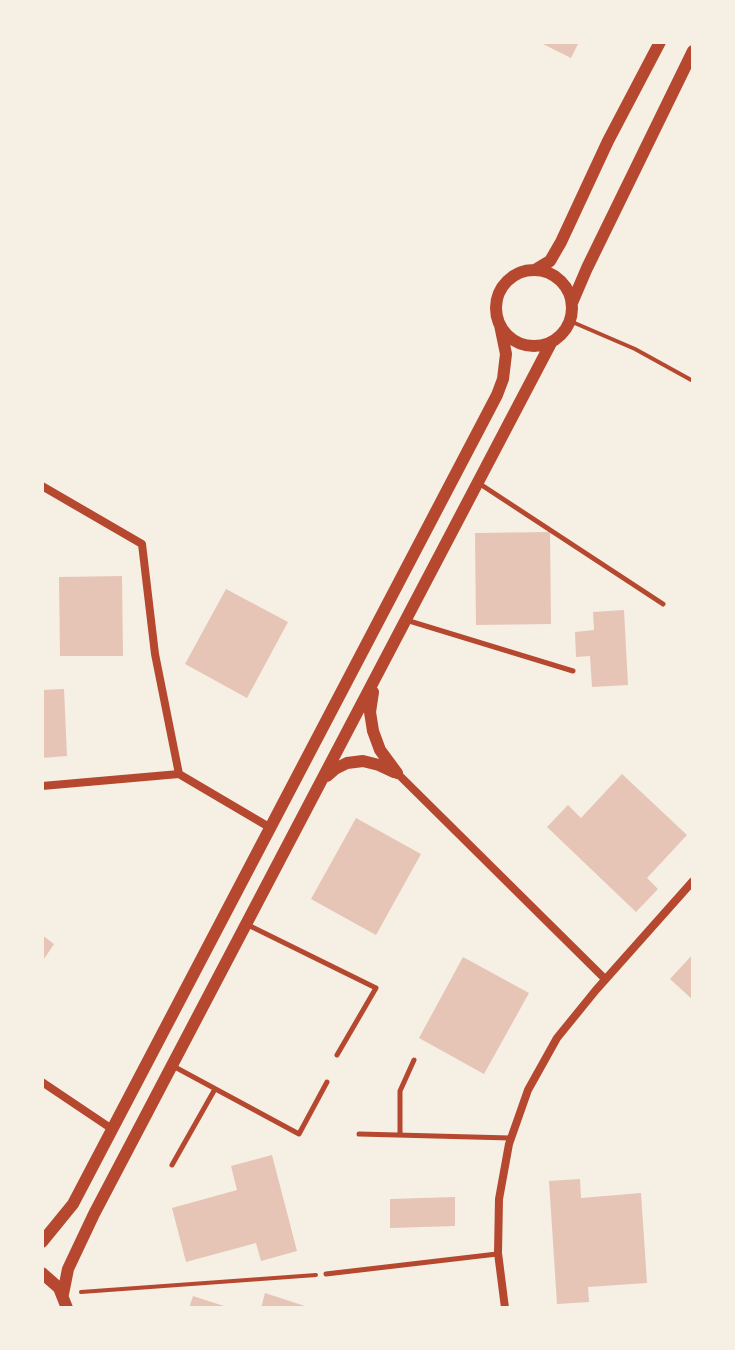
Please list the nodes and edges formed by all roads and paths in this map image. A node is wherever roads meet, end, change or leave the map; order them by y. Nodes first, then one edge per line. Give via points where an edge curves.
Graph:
1 (660, 42) edge
2 (693, 51) edge
3 (688, 75) edge
4 (535, 270) junction
5 (572, 303) junction
6 (570, 321) junction
7 (500, 325) junction
8 (551, 343) junction
9 (693, 381) edge
10 (478, 483) junction
11 (42, 486) edge
12 (663, 604) dead end
13 (406, 620) junction
14 (573, 671) dead end
15 (375, 680) junction
16 (397, 773) junction
17 (179, 774) junction
18 (322, 781) junction
19 (42, 786) edge
20 (269, 827) junction
21 (693, 881) edge
22 (246, 924) junction
23 (605, 979) junction
24 (337, 1055) dead end
25 (414, 1060) dead end
26 (172, 1066) junction
27 (42, 1082) edge
28 (327, 1082) dead end
29 (215, 1089) junction
30 (112, 1129) junction
31 (359, 1134) dead end
32 (400, 1135) junction
33 (511, 1138) junction
34 (172, 1165) dead end
35 (42, 1242) edge
36 (498, 1253) junction
37 (42, 1273) edge
38 (326, 1274) joint
39 (63, 1294) junction
40 (67, 1308) edge
41 (505, 1308) edge

1 - 4 street via 561,242 550,261
2 - 3 street
3 - 5 street
4 - 5 street via 562,282
4 - 7 street via 513,277 501,291
5 - 6 street
6 - 8 street
6 - 9 path
7 - 8 street via 522,344
7 - 20 street via 506,354 497,395
8 - 10 street
10 - 12 lane
10 - 13 street
11 - 17 street via 142,544 155,654
13 - 14 lane
13 - 15 street
15 - 16 street via 373,731
15 - 18 street
16 - 18 street via 363,761 347,763
16 - 23 street
17 - 19 street
17 - 20 street
18 - 22 street
20 - 30 street
21 - 23 street
22 - 24 lane via 376,988
22 - 26 street
23 - 33 street via 557,1038 528,1090
25 - 32 lane via 400,1091
26 - 29 lane
26 - 39 street via 68,1269
27 - 30 street
28 - 29 lane via 299,1134
29 - 34 lane
30 - 35 street via 73,1204
31 - 32 lane
32 - 33 lane
33 - 36 street via 499,1199
36 - 38 lane
36 - 41 street
37 - 39 street
38 - 39 path
39 - 40 street

